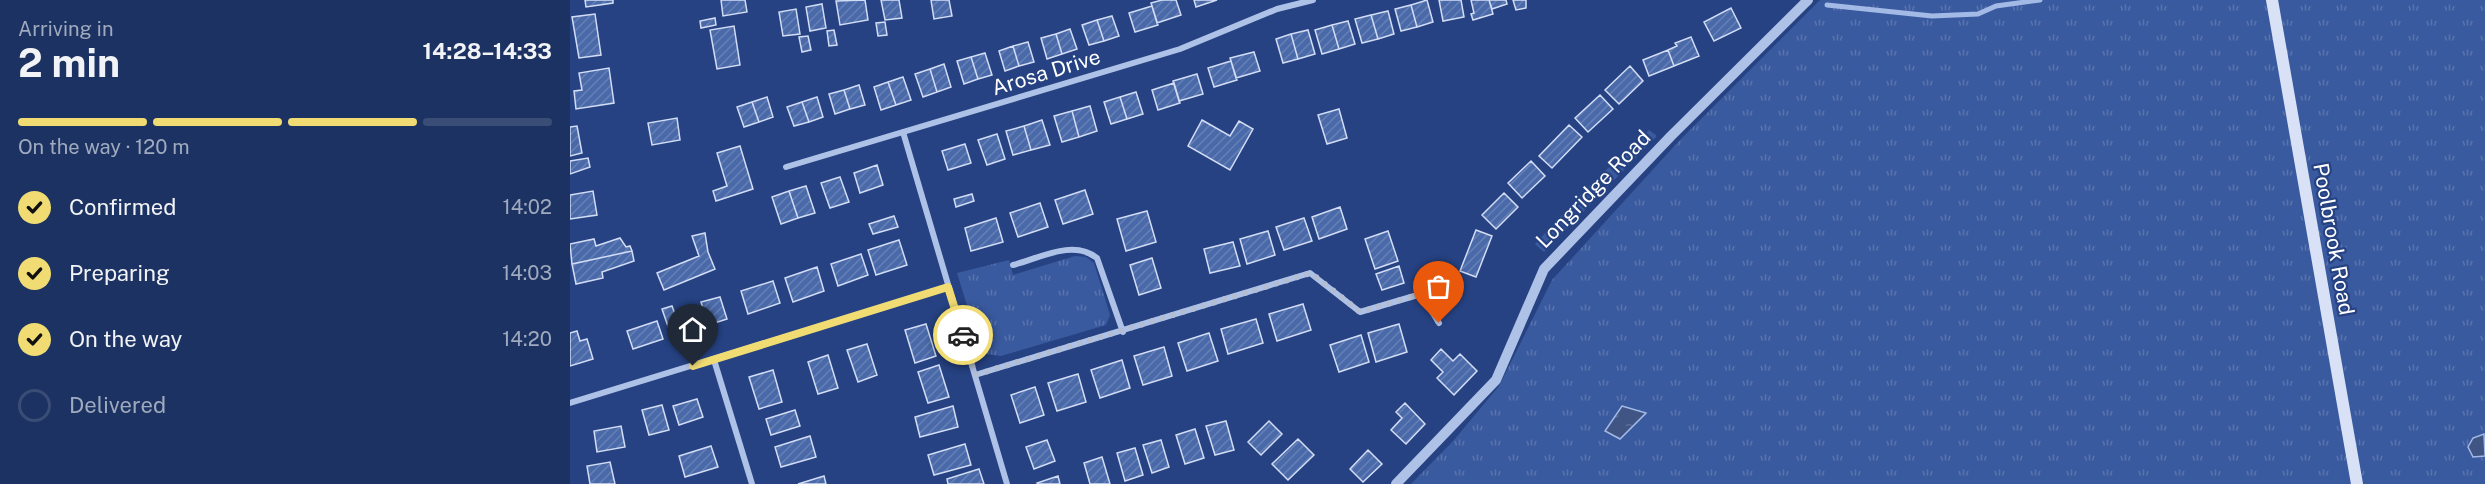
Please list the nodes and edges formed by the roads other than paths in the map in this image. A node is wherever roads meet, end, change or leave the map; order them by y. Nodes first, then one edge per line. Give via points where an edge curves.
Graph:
1 (1313, 0) edge
2 (1806, 0) edge
3 (2272, 0) edge
4 (903, 132) junction
5 (786, 167) dead end
6 (1013, 266) dead end
7 (948, 287) junction
8 (1439, 323) dead end
9 (1123, 332) junction
10 (714, 360) junction
11 (975, 375) junction
12 (570, 403) edge
13 (752, 484) edge
14 (1007, 484) edge
15 (1396, 484) edge
16 (2357, 484) edge

1 - 4 street, Arosa Drive via 1277,9 1180,49
2 - 15 street, Longridge Road via 1544,268 1496,380
3 - 16 main road, Poolbrook Road
4 - 5 street, Arosa Drive
4 - 7 street
6 - 9 street via 1072,248 1087,250 1097,258
7 - 10 street
7 - 11 street
8 - 9 street via 1421,294 1360,312 1311,273
9 - 11 street
10 - 12 street
10 - 13 street
11 - 14 street

